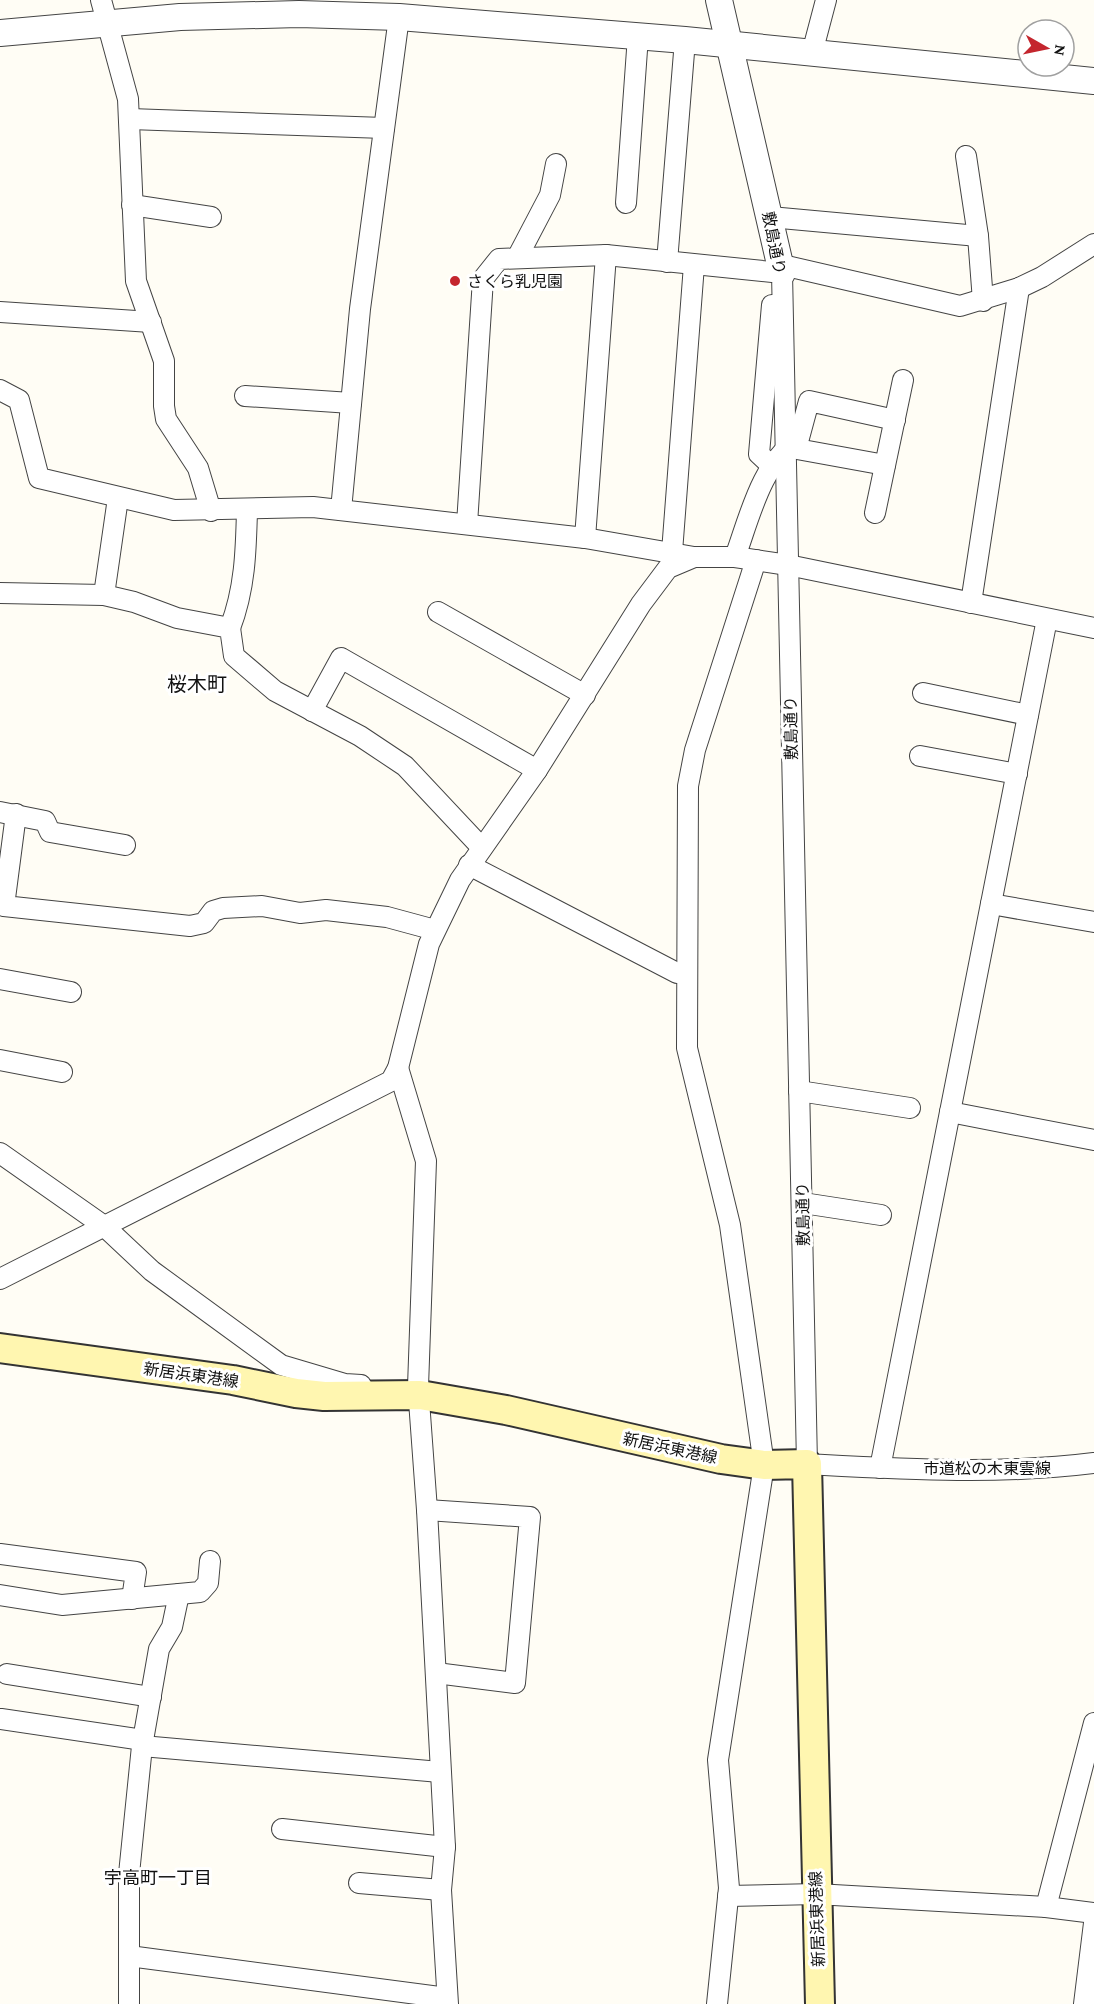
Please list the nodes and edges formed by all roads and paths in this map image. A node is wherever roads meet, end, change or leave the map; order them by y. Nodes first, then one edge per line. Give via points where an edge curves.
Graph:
1 (719, 0) edge
2 (826, 0) edge
3 (299, 7) edge
4 (104, 12) edge
5 (399, 17) junction
6 (0, 33) edge
7 (638, 36) junction
8 (685, 40) junction
9 (728, 44) junction
10 (812, 54) junction
11 (1094, 81) edge
12 (130, 119) junction
13 (384, 128) junction
14 (966, 156) dead end
15 (556, 164) dead end
16 (626, 203) dead end
17 (132, 205) junction
18 (212, 217) dead end
19 (770, 217) junction
20 (978, 236) junction
21 (1094, 243) edge
22 (606, 255) junction
23 (517, 258) junction
24 (667, 262) junction
25 (694, 265) junction
26 (778, 270) junction
27 (1019, 288) junction
28 (983, 301) junction
29 (0, 312) edge
30 (151, 322) junction
31 (903, 380) dead end
32 (0, 390) edge
33 (245, 396) dead end
34 (351, 403) junction
35 (895, 420) junction
36 (786, 447) junction
37 (885, 465) junction
38 (773, 467) junction
39 (118, 498) junction
40 (247, 510) junction
41 (340, 510) junction
42 (211, 511) junction
43 (875, 513) dead end
44 (466, 524) junction
45 (585, 538) junction
46 (672, 552) junction
47 (694, 557) junction
48 (735, 557) junction
49 (756, 560) junction
50 (789, 565) junction
51 (0, 593) edge
52 (104, 595) junction
53 (971, 603) junction
54 (438, 612) dead end
55 (1047, 619) junction
56 (230, 628) junction
57 (1094, 628) edge
58 (923, 693) dead end
59 (585, 695) junction
60 (312, 711) junction
61 (1028, 715) junction
62 (920, 756) dead end
63 (537, 770) junction
64 (1017, 774) junction
65 (8, 813) edge
66 (125, 845) dead end
67 (482, 848) junction
68 (469, 866) junction
69 (991, 904) junction
70 (1094, 922) edge
71 (435, 930) junction
72 (687, 971) junction
73 (0, 979) edge
74 (70, 992) dead end
75 (0, 1060) edge
76 (398, 1068) junction
77 (62, 1072) dead end
78 (799, 1091) junction
79 (910, 1108) dead end
80 (950, 1112) junction
81 (1094, 1140) edge
82 (0, 1153) edge
83 (803, 1203) junction
84 (881, 1215) dead end
85 (104, 1226) junction
86 (0, 1279) edge
87 (0, 1348) edge
88 (419, 1391) junction
89 (1094, 1463) edge
90 (807, 1464) junction
91 (764, 1465) junction
92 (880, 1468) junction
93 (427, 1510) junction
94 (0, 1554) edge
95 (210, 1561) dead end
96 (179, 1594) junction
97 (0, 1595) edge
98 (132, 1599) junction
99 (436, 1673) junction
100 (7, 1674) dead end
101 (151, 1697) junction
102 (1, 1719) edge
103 (1094, 1723) edge
104 (142, 1743) junction
105 (440, 1772) junction
106 (282, 1829) dead end
107 (445, 1847) junction
108 (359, 1883) dead end
109 (441, 1890) junction
110 (816, 1894) junction
111 (728, 1896) junction
112 (1046, 1907) junction
113 (1094, 1913) edge
114 (1094, 1923) edge
115 (129, 1956) junction
116 (447, 2001) edge
117 (129, 2004) edge
118 (717, 2004) edge
119 (820, 2004) edge
120 (1084, 2004) edge

1 - 9 street, 敷島通り
2 - 10 street
3 - 4 street via 180,17
3 - 5 street
4 - 6 street
4 - 12 street
5 - 7 street
5 - 13 street
7 - 8 street
7 - 16 street
8 - 9 street
8 - 24 street
9 - 10 street
9 - 19 street, 敷島通り
10 - 11 street
12 - 13 street
12 - 17 street
13 - 34 street
14 - 20 street
15 - 23 street via 550,195
17 - 18 street
17 - 30 street via 136,280
19 - 20 street
19 - 26 street, 敷島通り
20 - 28 street
21 - 27 street
22 - 23 street
22 - 24 street
22 - 45 street
23 - 44 street via 499,259 483,279
24 - 25 street
25 - 26 street
25 - 46 street
26 - 28 street via 960,306
26 - 36 street, 敷島通り
26 - 38 street via 759,454
27 - 28 street
27 - 53 street
29 - 30 street
30 - 42 street via 164,361 166,419 198,468
31 - 35 street
32 - 39 street via 19,400 39,478
33 - 34 street
34 - 41 street
35 - 36 street via 808,401 799,438
35 - 37 street
36 - 37 street
36 - 38 street
36 - 50 street, 敷島通り
37 - 43 street
38 - 48 street via 762,483
39 - 42 street via 174,510
39 - 52 street
40 - 41 street
40 - 42 street
40 - 56 street via 244,576 240,603
41 - 44 street
44 - 45 street
45 - 46 street
46 - 47 street
47 - 48 street
47 - 59 street via 668,568
48 - 49 street
49 - 50 street
49 - 72 street via 695,750 688,786
50 - 53 street
50 - 78 street, 敷島通り
51 - 52 street
52 - 56 street via 177,618
53 - 55 street
54 - 59 street
55 - 57 street
55 - 61 street
56 - 60 street via 234,656 275,691
58 - 61 street
59 - 63 street
60 - 63 street via 341,658
60 - 67 street via 405,766
61 - 64 street
62 - 64 street
63 - 67 street
64 - 69 street
65 - 66 street via 45,821 50,832
65 - 71 street via 4,906 190,926 204,923 213,911 223,908 262,906 300,913 326,910 387,917
67 - 68 street
68 - 71 street
68 - 72 street via 677,973
69 - 70 street
69 - 80 street
71 - 76 street
72 - 91 street via 687,1048 730,1225
73 - 74 street
75 - 77 street
76 - 85 street via 391,1081
76 - 88 street via 426,1161
78 - 79 street
78 - 83 street, 敷島通り
80 - 81 street
80 - 92 street
82 - 85 street
83 - 84 street
83 - 90 street, 敷島通り
85 - 86 street
85 - 88 street via 152,1271 281,1365 345,1384
87 - 88 main road, 新居浜東港線 via 324,1396
88 - 91 main road, 新居浜東港線 via 656,1445
88 - 93 street
89 - 92 street, 市道松の木東雲線 via 1047,1469
90 - 91 main road, 新居浜東港線
90 - 92 street, 市道松の木東雲線
90 - 110 main road, 新居浜東港線
91 - 111 street via 718,1760
93 - 99 street
93 - 99 street via 530,1517 515,1683
94 - 98 street via 136,1572
95 - 96 street via 208,1583 200,1592
96 - 98 street
96 - 101 street via 172,1628 159,1649
97 - 98 street via 62,1605
99 - 105 street
100 - 101 street
101 - 104 street
102 - 104 street
103 - 112 street
104 - 105 street
104 - 115 street via 129,1874
105 - 107 street
106 - 107 street
107 - 109 street
108 - 109 street
109 - 116 street
110 - 111 street
110 - 112 street
110 - 119 main road, 新居浜東港線
111 - 118 street
112 - 113 street
114 - 120 street
115 - 116 street
115 - 117 street

